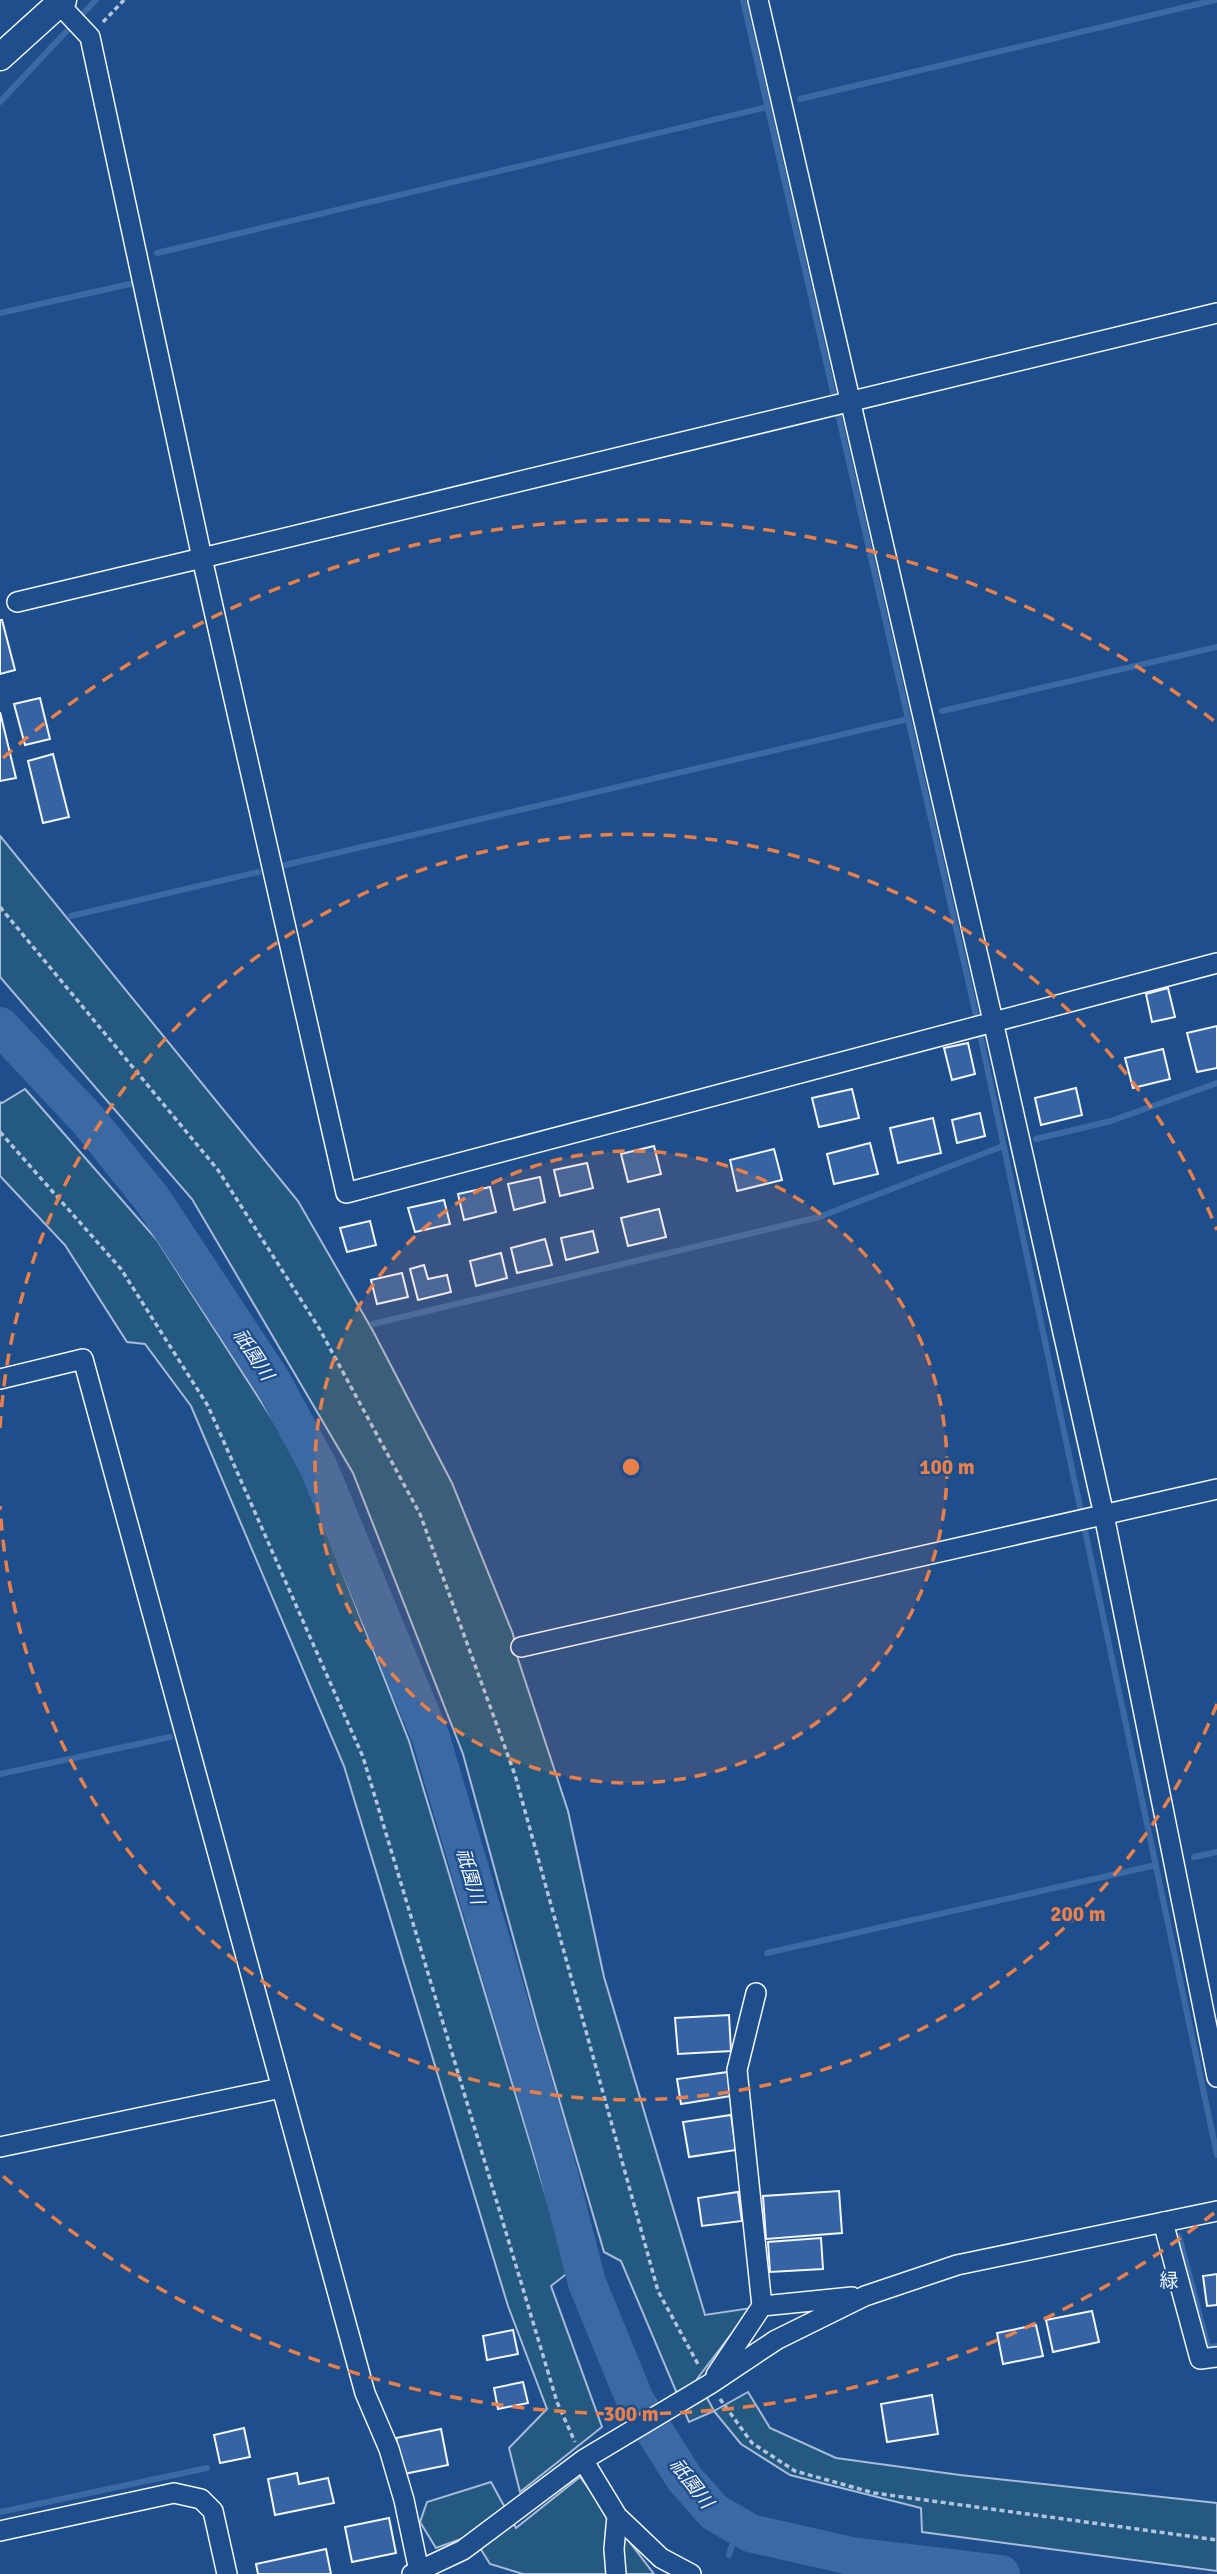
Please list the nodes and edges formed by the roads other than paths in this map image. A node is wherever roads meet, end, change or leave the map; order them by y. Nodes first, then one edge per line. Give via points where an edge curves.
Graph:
1 (758, 0) edge
2 (61, 2) edge
3 (0, 57) edge
4 (1217, 313) edge
5 (851, 401) junction
6 (202, 558) junction
7 (18, 602) dead end
8 (1217, 963) edge
9 (993, 1021) junction
10 (0, 1380) edge
11 (1217, 1489) edge
12 (1104, 1515) junction
13 (521, 1647) dead end
14 (756, 1993) dead end
15 (1217, 2077) edge
16 (281, 2088) junction
17 (0, 2147) edge
18 (1217, 2211) edge
19 (1163, 2222) junction
20 (865, 2296) junction
21 (762, 2306) junction
22 (1217, 2357) edge
23 (710, 2384) junction
24 (583, 2460) junction
25 (617, 2516) junction
26 (0, 2530) edge
27 (415, 2572) edge
28 (227, 2574) edge
29 (616, 2574) edge
30 (691, 2574) edge

1 - 5 street
2 - 3 main road
2 - 6 street via 90,37
4 - 5 street
5 - 6 street
5 - 9 street
6 - 7 street
6 - 9 street via 346,1193
8 - 9 street
9 - 12 street
10 - 16 street via 83,1359
11 - 12 street
12 - 13 street
12 - 15 street
14 - 21 street via 737,2070
16 - 17 street
16 - 27 street via 365,2393 404,2500
18 - 19 street
19 - 20 street via 957,2265
19 - 22 street via 1200,2359
20 - 21 street
20 - 23 street via 776,2340
21 - 23 street
23 - 24 street
24 - 25 street
24 - 27 street via 463,2550
25 - 29 street
25 - 30 street via 660,2558
26 - 28 street via 174,2493 201,2499 212,2511

